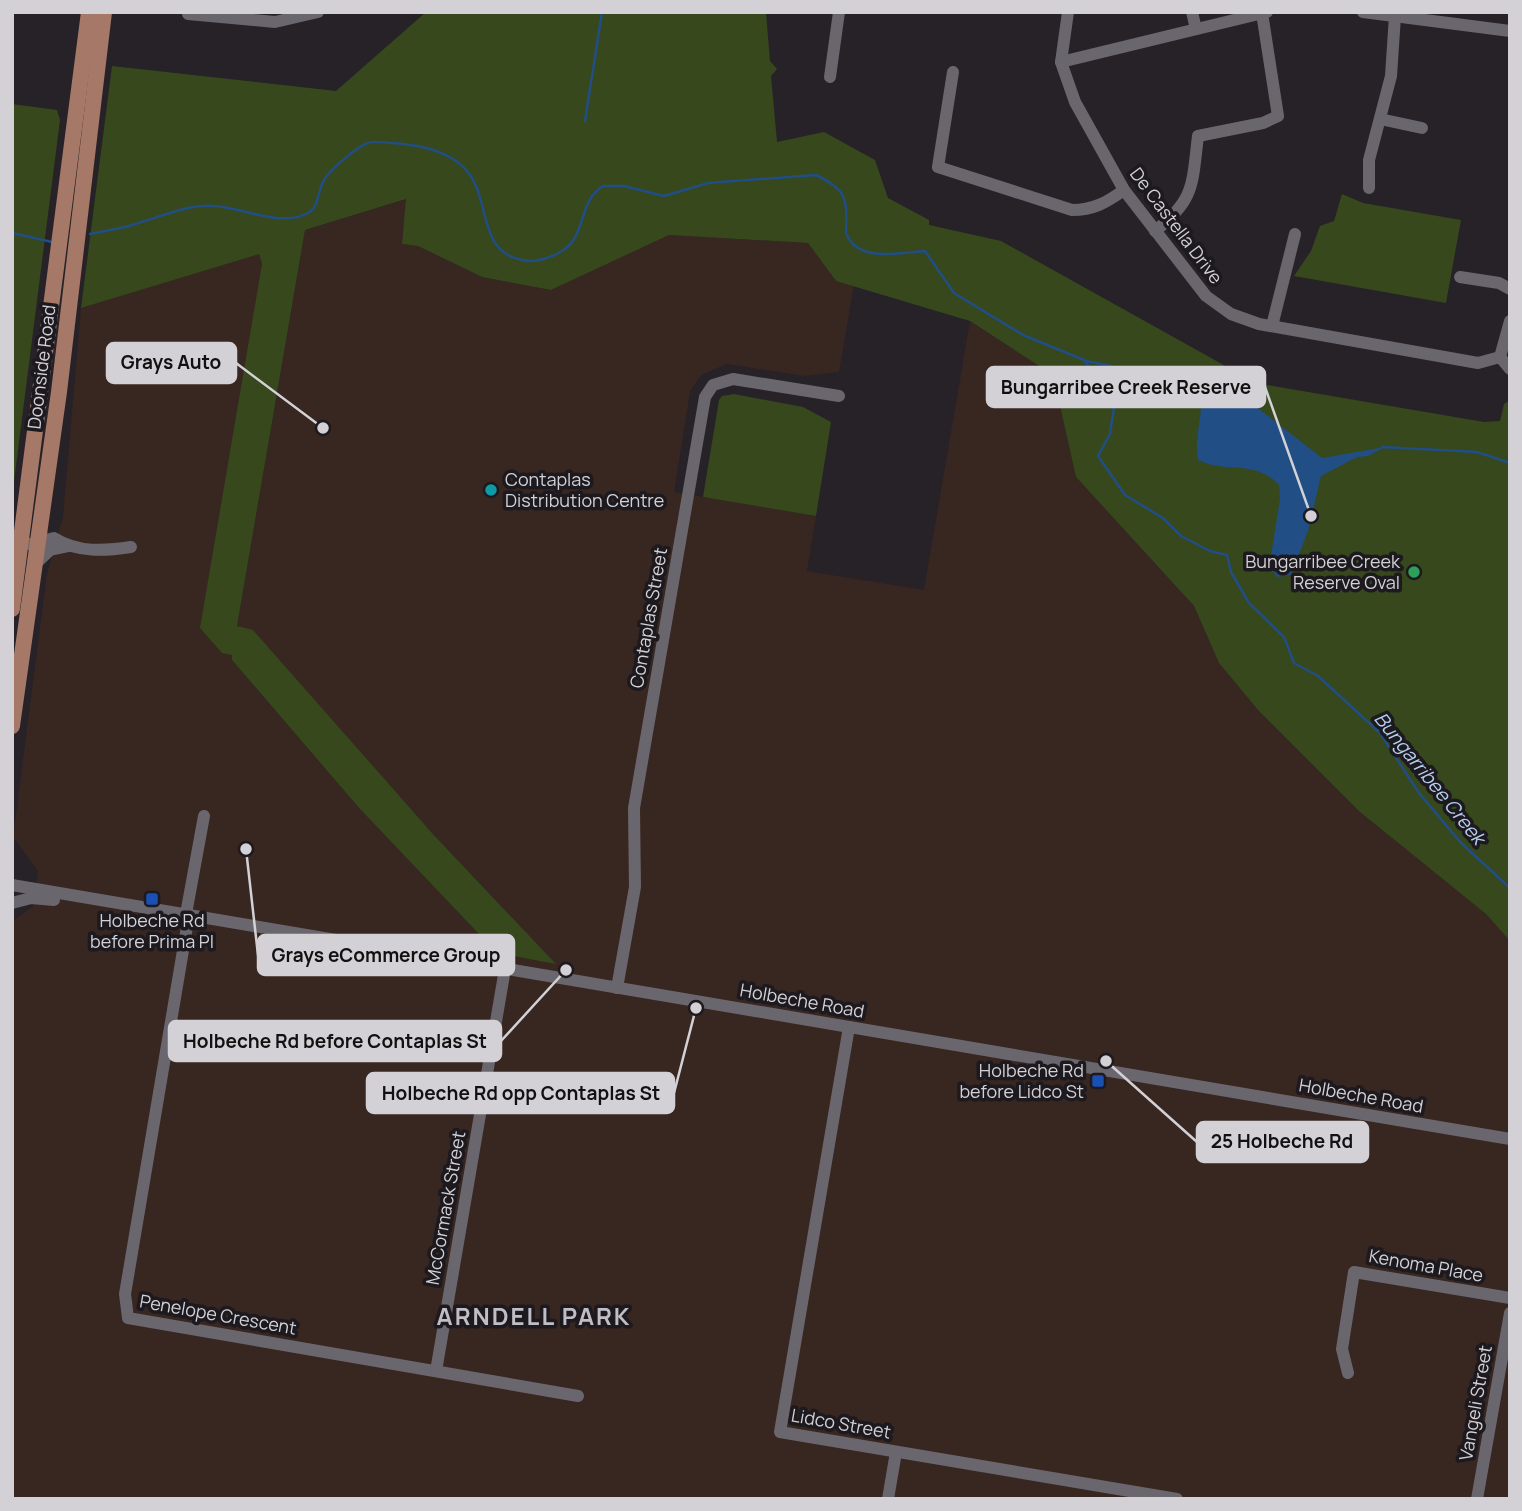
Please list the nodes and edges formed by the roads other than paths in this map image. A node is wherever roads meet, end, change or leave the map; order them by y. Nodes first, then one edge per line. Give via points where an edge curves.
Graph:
1 (89, 12) edge
2 (104, 12) edge
3 (318, 12) edge
4 (839, 12) edge
5 (1068, 12) edge
6 (1192, 12) edge
7 (1363, 12) edge
8 (1264, 13) edge
9 (188, 14) dead end
10 (1395, 16) junction
11 (1196, 29) junction
12 (1510, 31) edge
13 (1061, 62) junction
14 (953, 72) dead end
15 (830, 77) dead end
16 (1380, 119) junction
17 (1422, 128) dead end
18 (1369, 188) dead end
19 (1124, 190) junction
20 (1155, 231) junction
21 (1296, 234) dead end
22 (1460, 277) dead end
23 (1510, 289) edge
24 (1510, 321) edge
25 (1272, 326) junction
26 (1500, 357) junction
27 (1510, 369) edge
28 (839, 396) dead end
29 (42, 504) junction
30 (55, 538) junction
31 (36, 542) junction
32 (69, 546) junction
33 (131, 547) dead end
34 (26, 564) junction
35 (12, 609) edge
36 (12, 726) edge
37 (204, 816) dead end
38 (12, 885) edge
39 (89, 899) junction
40 (12, 903) edge
41 (187, 915) junction
42 (505, 969) junction
43 (617, 988) junction
44 (849, 1027) junction
45 (1510, 1139) edge
46 (1510, 1298) edge
47 (1510, 1313) edge
48 (436, 1371) junction
49 (1348, 1373) dead end
50 (578, 1396) dead end
51 (896, 1452) junction
52 (888, 1499) edge
53 (1177, 1499) edge
54 (1477, 1499) edge

1 - 34 main road, Doonside Road
2 - 29 main road, Doonside Road
3 - 9 street via 275,23
4 - 15 street
5 - 13 street, De Castella Drive
6 - 11 street
7 - 10 street
8 - 11 street
8 - 20 street via 1278,116 1198,136 1185,202
10 - 12 street
10 - 16 street via 1391,76
11 - 13 street
13 - 19 street, De Castella Drive via 1075,102
14 - 19 street via 938,167 1072,210 1107,203
16 - 17 street
16 - 18 street via 1369,160
19 - 20 street, De Castella Drive
20 - 25 street, De Castella Drive via 1211,300 1240,318
21 - 25 street
22 - 23 street
24 - 26 street
25 - 26 street, De Castella Drive via 1478,363
26 - 27 street
28 - 43 street, Contaplas Street via 733,379 713,385 705,397 634,807 635,887
29 - 30 street via 48,530
29 - 31 main road, Doonside Road
30 - 31 street
30 - 32 street
31 - 34 main road, Doonside Road
32 - 33 street via 97,551
32 - 34 street
34 - 35 main road, Doonside Road
34 - 36 main road, Doonside Road
37 - 41 street
38 - 39 street, Holbeche Road
39 - 40 street, Holbeche Road via 31,898
39 - 41 street, Holbeche Road
41 - 42 street, Holbeche Road
41 - 48 street, Penelope Crescent via 125,1294 128,1318
42 - 43 street, Holbeche Road
42 - 48 street, McCormack Street
43 - 44 street, Holbeche Road
44 - 45 street, Holbeche Road
44 - 51 street, Lidco Street via 780,1432
46 - 49 street, Kenoma Place via 1354,1272 1342,1349
47 - 54 street, Vangeli Street
48 - 50 street, Penelope Crescent
51 - 52 street
51 - 53 street, Lidco Street

